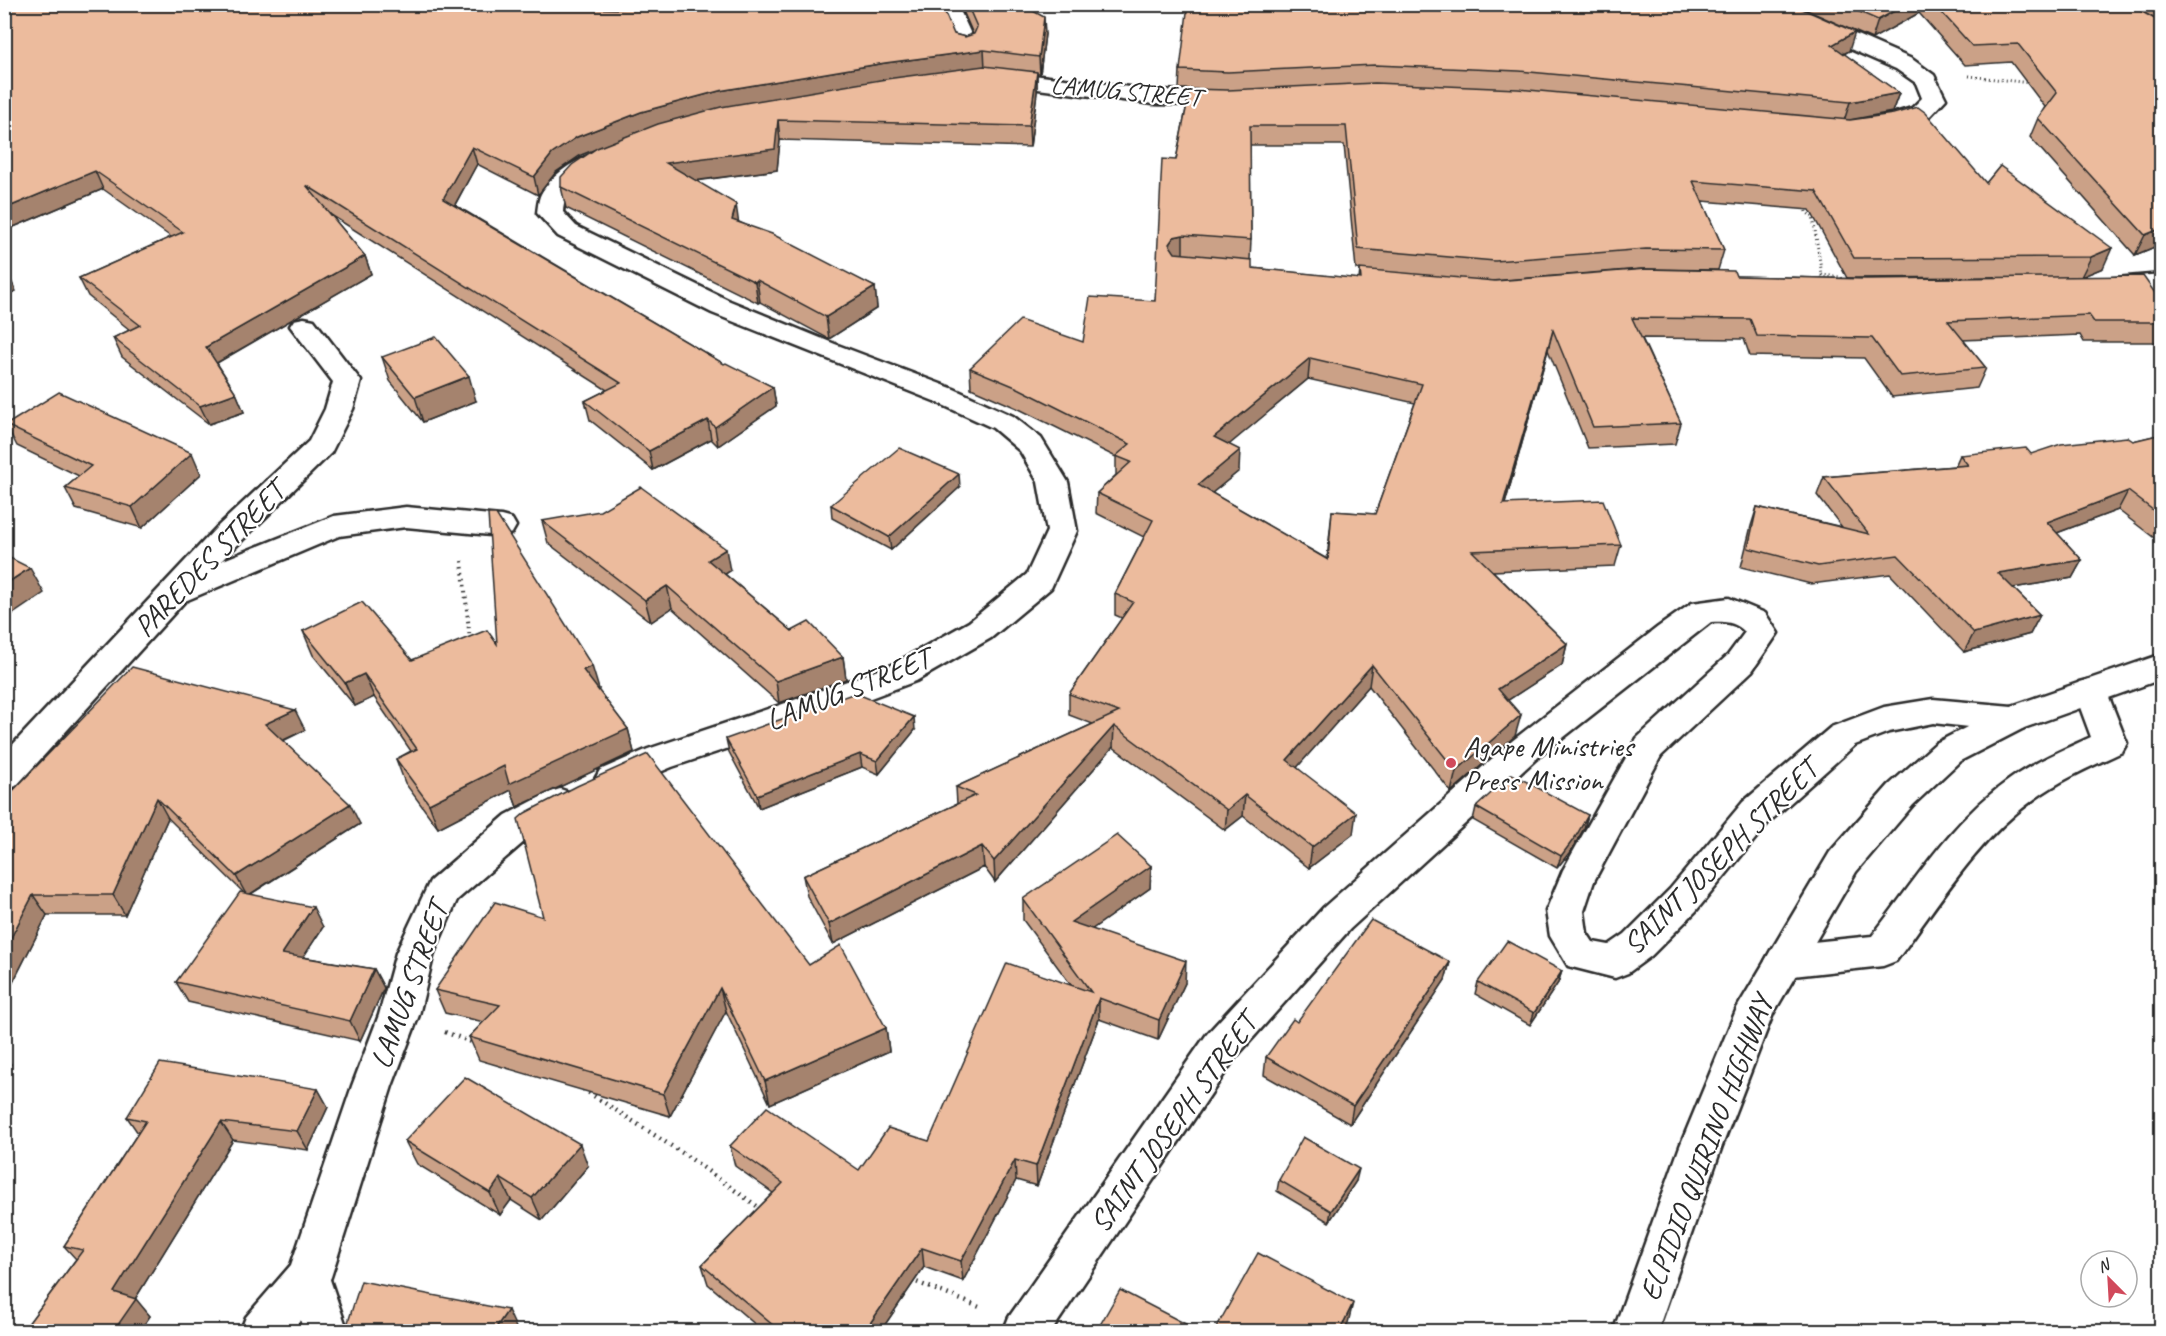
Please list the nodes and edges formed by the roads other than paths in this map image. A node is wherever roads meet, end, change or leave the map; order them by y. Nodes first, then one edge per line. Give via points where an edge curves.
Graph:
1 (946, 4) edge
2 (1767, 4) edge
3 (965, 45) edge
4 (973, 72) edge
5 (1260, 98) edge
6 (1855, 129) edge
7 (622, 149) edge
8 (2162, 282) edge
9 (2085, 286) edge
10 (304, 326) dead end
11 (487, 525) edge
12 (170, 597) junction
13 (2162, 666) edge
14 (2091, 691) junction
15 (2012, 719) junction
16 (4, 777) edge
17 (1784, 961) junction
18 (309, 1277) junction
19 (1027, 1329) edge
20 (262, 1332) edge
21 (326, 1332) edge
22 (1635, 1332) edge

1 - 3 main road
2 - 6 main road via 1904,64 1926,80 1934,99 1920,113 1888,124
4 - 5 main road, LAMUG STREET via 1153,97
7 - 18 main road, LAMUG STREET via 591,162 566,179 552,196 550,213 567,231 721,307 1003,422 1031,446 1053,482 1062,531 1040,580 980,630 904,673 660,758 571,798 519,825 443,891 415,953 399,1015
8 - 9 main road
10 - 12 main road, PAREDES STREET via 347,381 321,446 228,534
11 - 12 main road via 406,518 334,526
12 - 16 main road, PAREDES STREET
13 - 14 main road, ELPIDIO QUIRINO HIGHWAY
14 - 15 main road, ELPIDIO QUIRINO HIGHWAY
14 - 17 main road via 2110,743 2052,771 2010,798 1970,838 1883,950
15 - 17 main road, ELPIDIO QUIRINO HIGHWAY via 1948,752 1901,795 1843,862
15 - 19 main road, SAINT JOSEPH STREET via 1933,711 1884,720 1843,736 1756,812 1683,900 1638,945 1615,962 1581,955 1569,936 1565,911 1576,880 1650,747 1740,663 1762,633 1754,621 1729,609 1703,611 1524,750 1337,918 1221,1046
17 - 22 main road, ELPIDIO QUIRINO HIGHWAY via 1756,1008
18 - 20 main road, LAMUG STREET
18 - 21 main road

